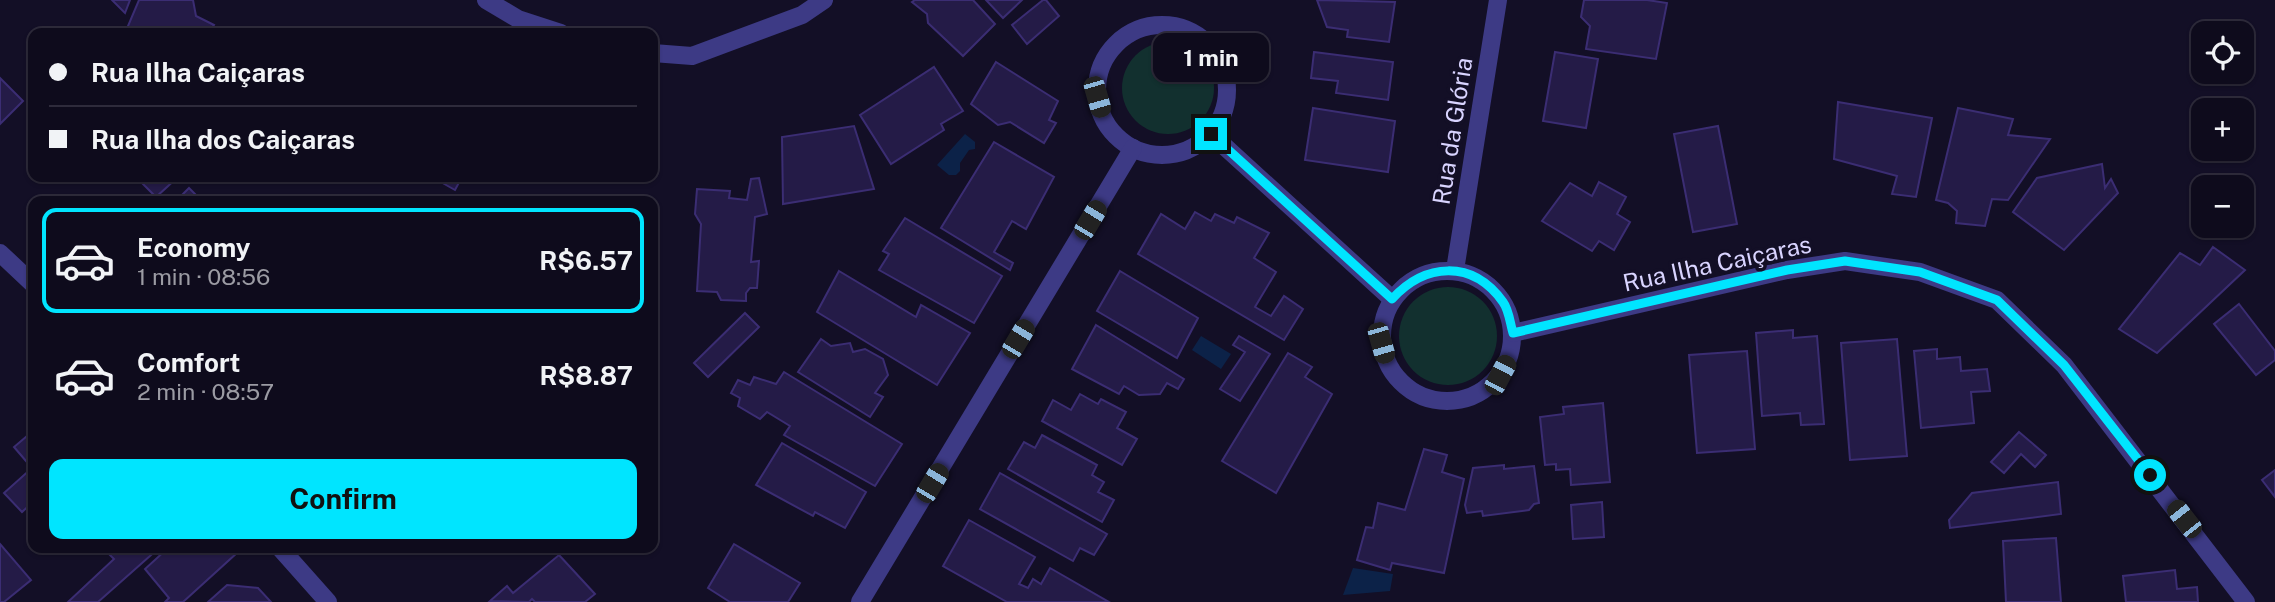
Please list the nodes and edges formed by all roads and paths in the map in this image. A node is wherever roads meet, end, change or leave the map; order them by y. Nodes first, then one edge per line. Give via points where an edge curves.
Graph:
1 (486, 0) edge
2 (824, 0) edge
3 (1498, 0) edge
4 (546, 28) edge
5 (658, 53) edge
6 (1211, 134) junction
7 (1133, 148) junction
8 (0, 253) edge
9 (1455, 270) junction
10 (28, 279) edge
11 (1392, 299) junction
12 (1513, 333) junction
13 (284, 553) edge
14 (328, 602) edge
15 (860, 602) edge
16 (2246, 602) edge

1 - 4 street
2 - 5 street via 802,15 692,56
3 - 9 street, Rua da Glória
6 - 7 street via 1188,150 1160,155
6 - 7 street via 1223,116 1226,74 1217,54 1202,38 1183,28 1162,25 1121,39 1098,75 1097,97 1103,117 1115,136
6 - 11 street
7 - 15 street
8 - 10 street
9 - 11 street via 1419,276
9 - 12 street via 1484,281 1504,303
11 - 12 street via 1383,320 1381,343 1387,364 1400,383 1418,396 1440,402 1463,400 1484,391 1511,355
12 - 16 street, Rua Ilha Caiçaras via 1845,261 1920,272 1997,300 2064,365
13 - 14 street

